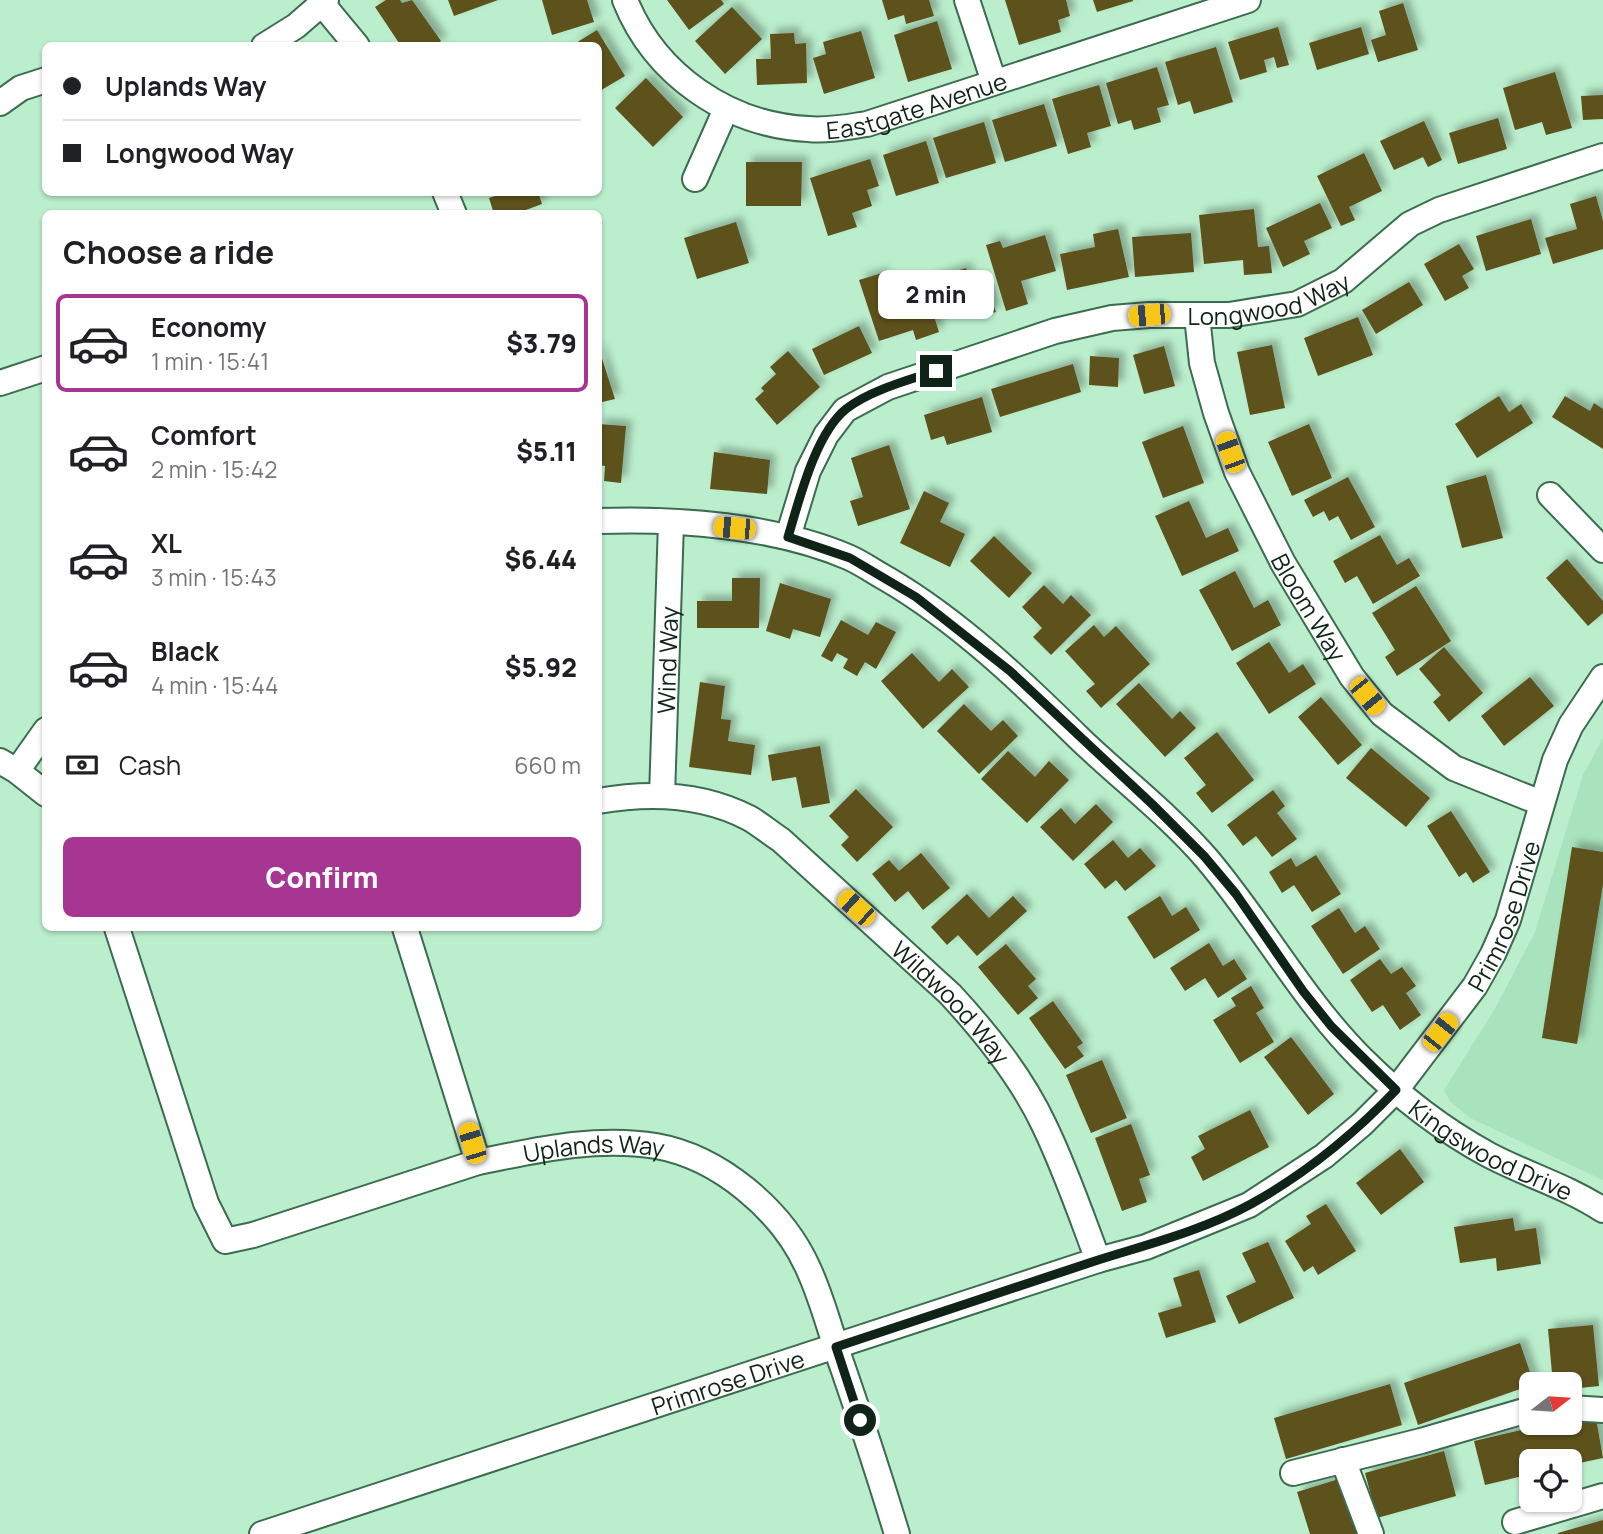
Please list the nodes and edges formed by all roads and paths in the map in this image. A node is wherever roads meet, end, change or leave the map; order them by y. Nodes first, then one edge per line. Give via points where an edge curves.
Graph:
1 (625, 0) edge
2 (967, 0) edge
3 (1248, 0) edge
4 (323, 1) edge
5 (270, 42) edge
6 (354, 42) edge
7 (42, 81) edge
8 (994, 82) junction
9 (0, 103) edge
10 (726, 109) junction
11 (1603, 156) edge
12 (695, 179) dead end
13 (1197, 316) junction
14 (42, 369) edge
15 (0, 383) edge
16 (1550, 495) dead end
17 (602, 521) edge
18 (671, 523) junction
19 (788, 537) junction
20 (1603, 550) edge
21 (1603, 677) edge
22 (42, 734) edge
23 (9, 766) edge
24 (42, 791) edge
25 (662, 796) junction
26 (602, 800) edge
27 (1541, 803) junction
28 (118, 931) edge
29 (406, 931) edge
30 (1396, 1090) junction
31 (478, 1162) junction
32 (1603, 1210) edge
33 (1098, 1260) junction
34 (836, 1347) junction
35 (1582, 1408) edge
36 (1603, 1409) edge
37 (1519, 1412) edge
38 (1343, 1460) junction
39 (1293, 1473) dead end
40 (1603, 1496) edge
41 (1515, 1522) dead end
42 (262, 1534) edge
43 (897, 1534) edge
44 (1371, 1534) edge

1 - 10 street, Eastgate Avenue via 658,56 701,94
2 - 8 street
3 - 8 street, Eastgate Avenue
4 - 5 street
4 - 6 street
7 - 9 street via 21,88
8 - 10 street, Eastgate Avenue via 867,124 838,129 780,127
10 - 12 street
11 - 13 street, Longwood Way via 1410,224 1343,281 1297,304
13 - 19 street, Longwood Way via 1112,318 1055,331 888,387 845,410 825,435 808,471
13 - 27 street, Bloom Way via 1202,363 1237,472 1283,563 1352,677 1382,714 1454,768
14 - 15 street
16 - 20 street
17 - 18 street, Kingswood Drive
18 - 19 street, Kingswood Drive
18 - 25 street, Wind Way
19 - 30 street, Kingswood Drive via 850,558 916,597 1010,671 1204,856 1331,1026
21 - 27 street, Primrose Drive via 1570,725
22 - 23 street
23 - 24 street
25 - 26 street, Wildwood Way
25 - 33 street, Wildwood Way via 722,807 781,840 950,994 1007,1062 1044,1123
27 - 30 street, Primrose Drive via 1508,920 1493,954 1475,986
28 - 31 street, Uplands Way via 206,1203 225,1241
29 - 31 street
30 - 32 street, Kingswood Drive via 1462,1139
30 - 33 street, Primrose Drive via 1324,1156 1249,1205 1146,1247
31 - 34 street, Uplands Way via 577,1143 633,1143 683,1153 706,1163 750,1194 789,1235 808,1268
33 - 34 street, Primrose Drive
34 - 42 street, Primrose Drive
34 - 43 street, Uplands Way
35 - 36 street
37 - 38 street
38 - 39 street
38 - 44 street
40 - 41 street

